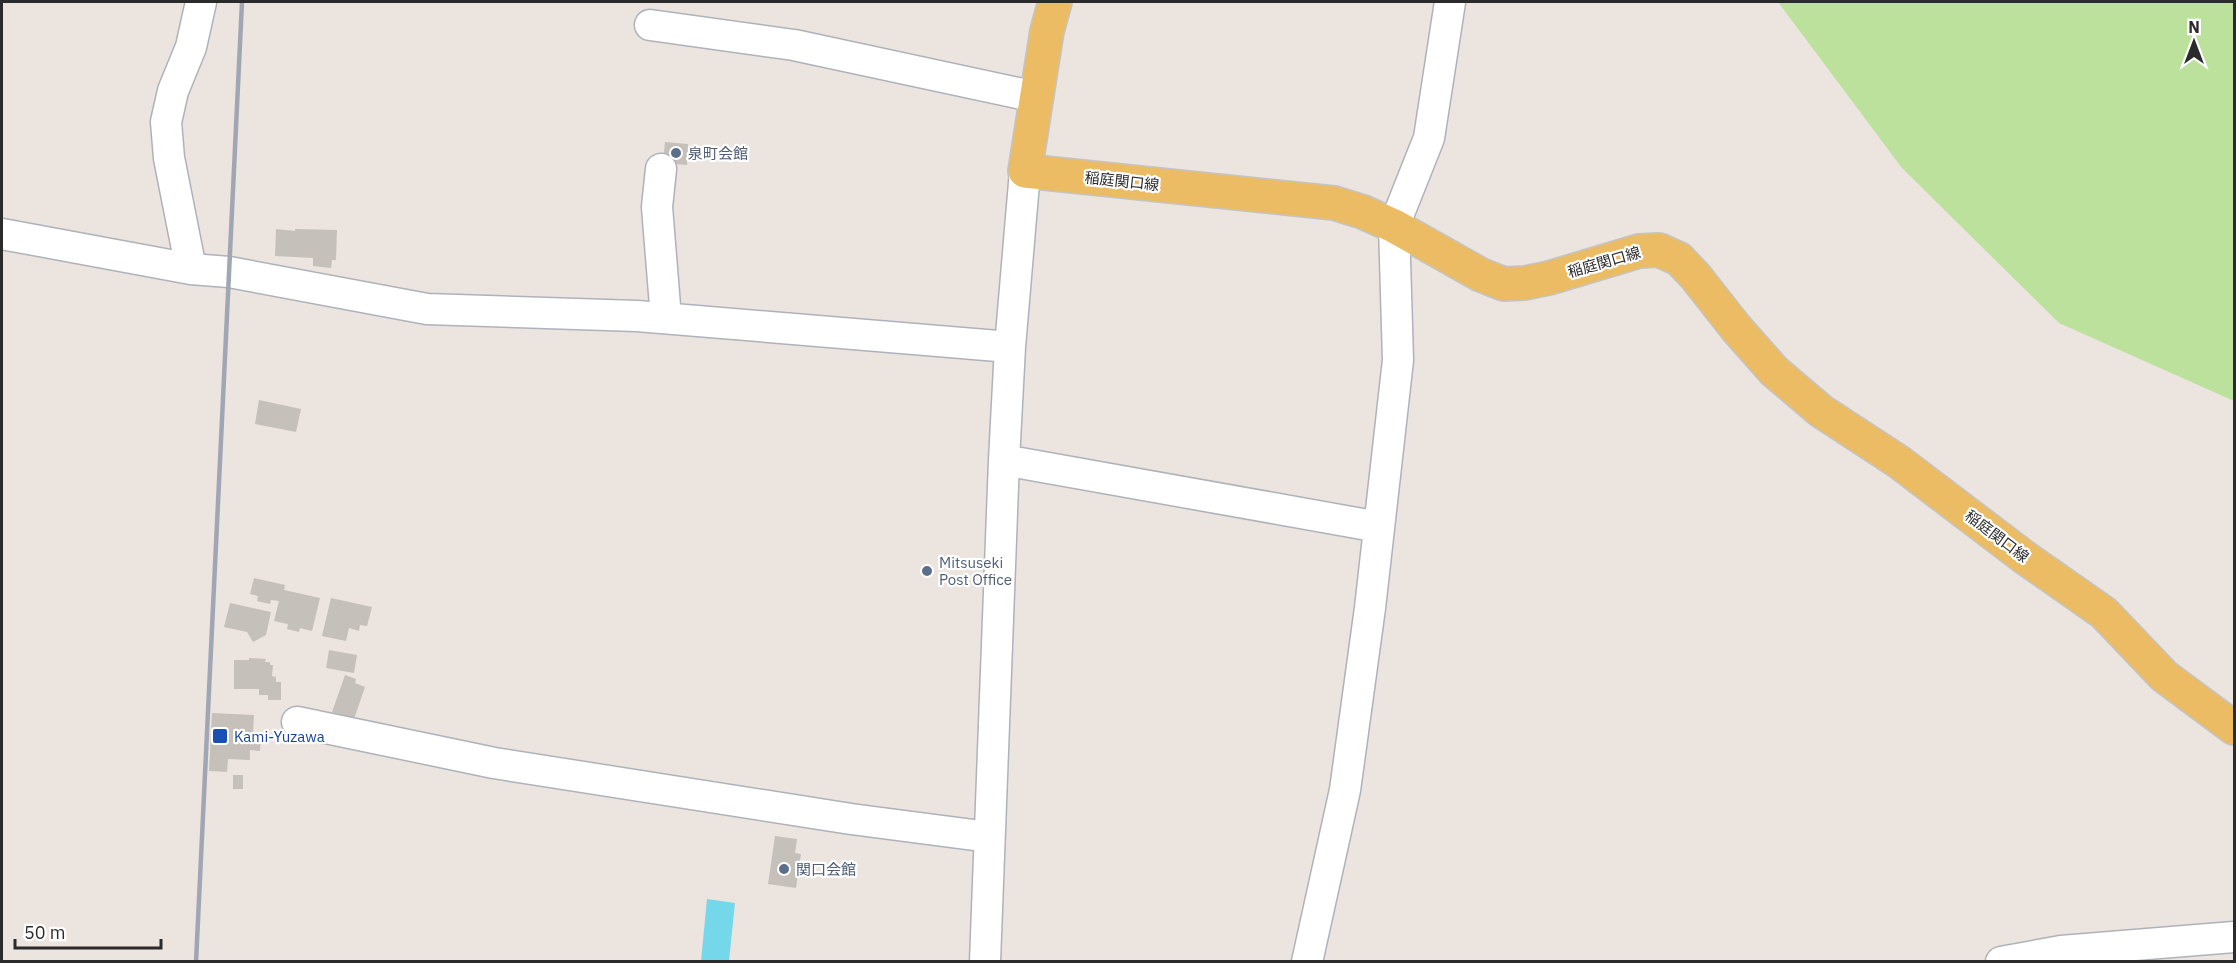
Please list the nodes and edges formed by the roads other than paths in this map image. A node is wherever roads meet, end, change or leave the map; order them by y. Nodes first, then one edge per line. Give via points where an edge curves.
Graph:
1 (201, 2) edge
2 (1055, 2) edge
3 (1450, 2) edge
4 (650, 25) dead end
5 (1036, 97) junction
6 (661, 170) dead end
7 (1026, 171) junction
8 (1394, 226) junction
9 (2, 234) edge
10 (191, 269) junction
11 (666, 318) junction
12 (1010, 346) junction
13 (1004, 460) junction
14 (1379, 527) junction
15 (297, 722) dead end
16 (2235, 728) edge
17 (988, 837) junction
18 (2235, 937) edge
19 (986, 962) edge
20 (1307, 962) edge
21 (2001, 962) edge

1 - 10 street via 166,122 169,158
2 - 5 main road
3 - 8 street via 1429,138
4 - 5 street via 794,45
5 - 7 main road
6 - 11 street via 657,207
7 - 8 main road, 稲庭関口線 via 1334,203
7 - 12 street
8 - 14 street via 1398,360
8 - 16 main road, 稲庭関口線 via 1504,284 1549,278 1639,250 1659,250 1678,259 1774,371 1821,411 1899,462 2104,613 2164,676
9 - 10 street
10 - 11 street via 229,272 427,309
11 - 12 street
12 - 13 street
13 - 14 street
13 - 17 street
14 - 20 street via 1345,789
15 - 17 street via 494,763
17 - 19 street
18 - 21 street via 2061,951

